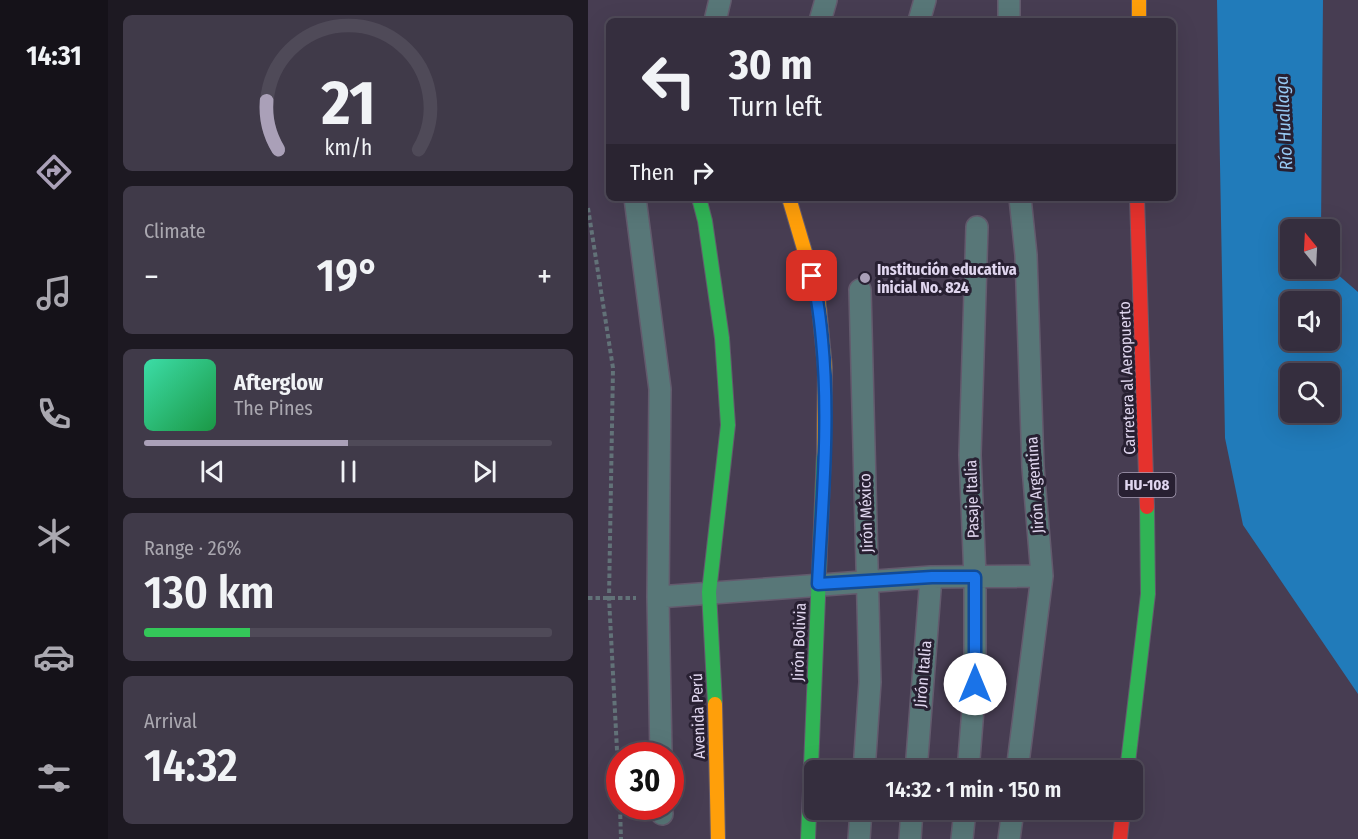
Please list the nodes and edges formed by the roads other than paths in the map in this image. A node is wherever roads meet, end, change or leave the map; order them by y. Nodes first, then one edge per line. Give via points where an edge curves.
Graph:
1 (720, 0) edge
2 (826, 0) edge
3 (925, 0) edge
4 (1009, 0) edge
5 (1139, 0) edge
6 (717, 18) edge
7 (821, 18) edge
8 (919, 18) edge
9 (1009, 18) edge
10 (1139, 18) edge
11 (635, 201) edge
12 (700, 201) edge
13 (790, 201) edge
14 (1020, 201) edge
15 (1137, 201) edge
16 (977, 227) dead end
17 (860, 290) dead end
18 (1042, 576) junction
19 (932, 577) junction
20 (975, 577) junction
21 (868, 581) junction
22 (818, 584) junction
23 (709, 592) junction
24 (658, 597) junction
25 (661, 742) edge
26 (865, 760) edge
27 (916, 760) edge
28 (969, 760) edge
29 (1018, 760) edge
30 (1128, 760) edge
31 (860, 820) edge
32 (911, 820) edge
33 (964, 820) edge
34 (1011, 820) edge
35 (1122, 820) edge
36 (718, 839) edge
37 (808, 839) edge
38 (859, 839) edge
39 (910, 839) edge
40 (962, 839) edge
41 (1009, 839) edge
42 (1120, 839) edge

1 - 6 street
2 - 7 street
3 - 8 street
4 - 9 street
5 - 10 street
11 - 24 street via 660,389
12 - 23 street, Avenida Perú via 722,338 728,425
13 - 22 street, Jirón Bolivia via 818,296 825,368
14 - 18 street, Jirón Argentina
15 - 30 street, Carretera al Aeropuerto / HU-108 via 1148,594
16 - 20 street, Pasaje Italia via 970,455
17 - 21 street, Jirón México
18 - 20 street
18 - 29 street, Jirón Argentina
19 - 20 street
19 - 21 street
19 - 27 street, Jirón Italia
20 - 28 street, Pasaje Italia via 975,684
21 - 22 street
21 - 26 street, Jirón México via 870,682
22 - 23 street
22 - 37 street, Jirón Bolivia
23 - 24 street
23 - 36 street, Avenida Perú
24 - 25 street
31 - 38 street
32 - 39 street
33 - 40 street
34 - 41 street
35 - 42 street

